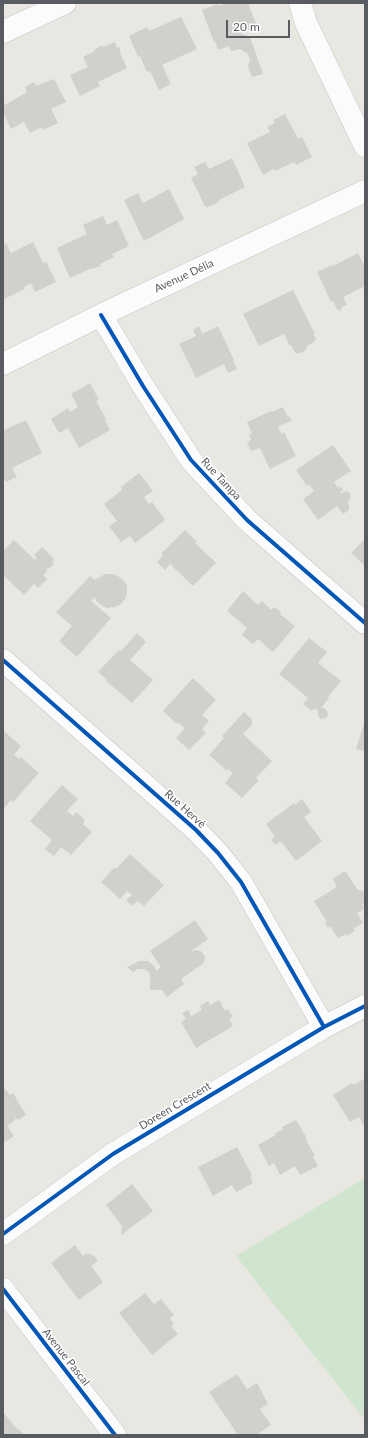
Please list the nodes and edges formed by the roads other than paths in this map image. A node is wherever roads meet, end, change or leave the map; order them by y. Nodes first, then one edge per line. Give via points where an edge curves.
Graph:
1 (65, 3) edge
2 (300, 3) edge
3 (3, 32) edge
4 (365, 146) edge
5 (365, 191) edge
6 (101, 315) junction
7 (3, 364) edge
8 (365, 623) edge
9 (3, 660) edge
10 (365, 1006) edge
11 (324, 1027) junction
12 (3, 1234) edge
13 (3, 1289) edge
14 (115, 1435) edge

1 - 3 street
2 - 4 street via 306,23
5 - 6 street, Avenue Délia
6 - 7 street, Avenue Délia
6 - 8 street, Rue Tampa via 191,460 246,520
9 - 11 street, Rue Hervé via 196,830 218,853 241,882
10 - 11 street, Doreen Crescent
11 - 12 street, Doreen Crescent via 113,1154
13 - 14 street, Avenue Pascal

